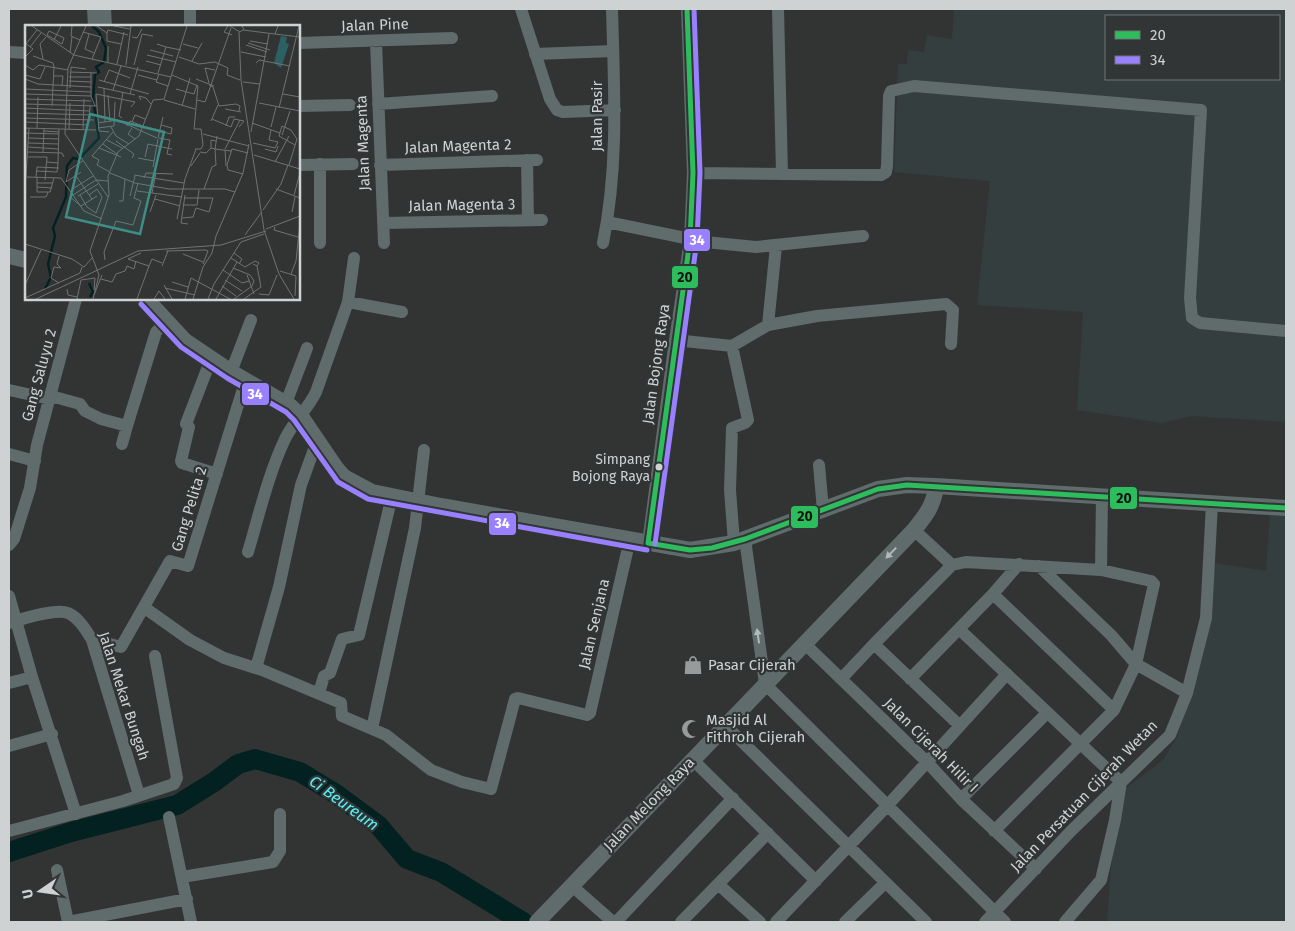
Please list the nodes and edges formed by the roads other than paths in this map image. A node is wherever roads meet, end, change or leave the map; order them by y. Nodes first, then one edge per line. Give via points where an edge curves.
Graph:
1 (93, 9) edge
2 (105, 9) edge
3 (190, 9) edge
4 (521, 9) edge
5 (612, 9) edge
6 (687, 9) edge
7 (778, 9) edge
8 (94, 25) edge
9 (106, 25) edge
10 (190, 25) edge
11 (452, 38) dead end
12 (376, 42) junction
13 (300, 43) edge
14 (613, 51) junction
15 (9, 52) edge
16 (25, 53) edge
17 (535, 54) junction
18 (492, 96) dead end
19 (378, 104) junction
20 (350, 105) dead end
21 (300, 106) edge
22 (616, 110) junction
23 (320, 164) junction
24 (353, 164) dead end
25 (300, 165) edge
26 (380, 165) junction
27 (693, 173) junction
28 (782, 174) junction
29 (528, 220) junction
30 (542, 220) dead end
31 (607, 222) junction
32 (383, 223) junction
33 (863, 236) dead end
34 (690, 240) junction
35 (320, 243) dead end
36 (603, 243) dead end
37 (384, 244) dead end
38 (776, 246) junction
39 (9, 256) edge
40 (354, 258) dead end
41 (25, 260) edge
42 (76, 300) edge
43 (147, 300) edge
44 (348, 302) junction
45 (402, 312) dead end
46 (251, 320) dead end
47 (167, 321) junction
48 (768, 325) junction
49 (1286, 330) edge
50 (674, 340) junction
51 (951, 344) dead end
52 (732, 346) junction
53 (307, 348) dead end
54 (211, 359) junction
55 (231, 372) junction
56 (247, 381) junction
57 (9, 390) edge
58 (50, 397) junction
59 (286, 403) junction
60 (300, 415) junction
61 (127, 426) junction
62 (317, 441) junction
63 (122, 444) dead end
64 (424, 450) dead end
65 (9, 454) edge
66 (35, 461) junction
67 (819, 465) dead end
68 (217, 474) junction
69 (936, 486) junction
70 (392, 496) junction
71 (1102, 496) junction
72 (417, 501) junction
73 (1212, 504) junction
74 (1286, 508) edge
75 (823, 510) junction
76 (914, 530) junction
77 (630, 540) junction
78 (739, 541) junction
79 (648, 543) junction
80 (9, 545) edge
81 (248, 552) dead end
82 (1019, 564) junction
83 (952, 565) junction
84 (1039, 566) junction
85 (1101, 570) junction
86 (993, 594) junction
87 (9, 596) edge
88 (145, 608) junction
89 (13, 621) edge
90 (959, 629) junction
91 (804, 643) junction
92 (874, 644) junction
93 (95, 648) junction
94 (156, 656) dead end
95 (1136, 664) junction
96 (256, 668) junction
97 (1007, 674) junction
98 (32, 677) junction
99 (841, 679) junction
100 (910, 679) junction
101 (9, 683) edge
102 (765, 684) junction
103 (319, 693) junction
104 (1187, 693) junction
105 (1114, 710) junction
106 (1047, 713) junction
107 (725, 725) junction
108 (960, 726) junction
109 (372, 729) junction
110 (52, 734) junction
111 (1082, 744) junction
112 (9, 746) edge
113 (692, 759) junction
114 (927, 762) junction
115 (1121, 782) junction
116 (139, 796) junction
117 (733, 798) junction
118 (960, 799) junction
119 (887, 806) junction
120 (76, 814) junction
121 (280, 814) dead end
122 (169, 817) dead end
123 (9, 831) edge
124 (994, 831) junction
125 (768, 832) junction
126 (848, 846) junction
127 (1036, 869) junction
128 (58, 870) dead end
129 (182, 878) junction
130 (816, 881) junction
131 (885, 882) junction
132 (718, 884) junction
133 (571, 886) junction
134 (187, 900) junction
135 (995, 910) junction
136 (124, 917) edge
137 (921, 920) edge
138 (68, 922) edge
139 (191, 922) edge
140 (537, 922) edge
141 (614, 922) edge
142 (683, 922) edge
143 (760, 922) edge
144 (776, 922) edge
145 (845, 922) edge
146 (985, 922) edge
147 (1005, 922) edge
148 (1065, 922) edge

1 - 8 street
2 - 9 street
3 - 10 street
4 - 17 street
5 - 14 street, Jalan Pasir
6 - 27 street, Jalan Bojong Raya
7 - 28 street
11 - 12 street, Jalan Pine
12 - 13 street, Jalan Pine
12 - 19 street, Jalan Magenta
14 - 17 street
14 - 22 street, Jalan Pasir
15 - 16 street
17 - 22 street via 557,110
18 - 19 street
19 - 26 street, Jalan Magenta
20 - 21 street
22 - 31 street, Jalan Pasir
23 - 24 street
23 - 25 street
23 - 35 street
26 - 29 street, Jalan Magenta 2 via 532,160
26 - 32 street, Jalan Magenta
27 - 28 street
27 - 34 street, Jalan Bojong Raya
28 - 49 street via 881,175 886,172 889,96 898,88 914,86 1201,110 1190,298 1192,318 1207,324
29 - 30 street, Jalan Magenta 3
29 - 32 street, Jalan Magenta 3
31 - 34 street
31 - 36 street, Jalan Pasir
32 - 37 street, Jalan Magenta
33 - 38 street
34 - 38 street
34 - 50 street, Jalan Bojong Raya
38 - 48 street
39 - 41 main road
40 - 44 street
42 - 58 street, Gang Saluyu 2
43 - 47 main road
44 - 45 street
44 - 60 street via 316,392
46 - 55 street
47 - 54 main road via 185,341
47 - 61 street via 156,332
48 - 51 street via 817,316 946,304 953,310
48 - 52 street
50 - 52 street
50 - 79 street, Jalan Bojong Raya
52 - 78 street via 748,420 732,428 730,490
53 - 59 street
54 - 55 main road
54 - 68 street via 186,424 189,427 181,461
55 - 56 main road
56 - 59 main road
56 - 68 street, Gang Pelita 2
57 - 58 street
58 - 61 street via 80,404 85,411 101,419
58 - 66 street, Gang Saluyu 2
59 - 60 main road
60 - 62 main road
60 - 81 street via 285,439 264,495
61 - 63 street
62 - 70 main road via 344,477 372,492
62 - 96 street via 301,485 279,587
64 - 72 street
65 - 66 street
66 - 80 street, Gang Saluyu 2 via 30,488
67 - 75 street
68 - 88 street, Gang Pelita 2 via 188,566 170,561
69 - 71 main road
69 - 75 main road via 892,486
69 - 76 main road, Jalan Melong Raya via 935,500
70 - 72 main road
70 - 103 street via 359,635 342,639
71 - 73 main road
71 - 85 street
72 - 77 main road
72 - 109 street via 415,528
73 - 74 main road
73 - 104 street, Jalan Persatuan Cijerah Wetan via 1206,618
75 - 78 main road
76 - 83 street
76 -> 91 main road, Jalan Melong Raya
77 - 79 main road
77 - 109 street, Jalan Senjana via 589,715 516,699 491,789 431,770 386,735
78 - 79 main road via 690,550
102 -> 78 street
82 - 83 street via 966,562
82 - 84 street
82 - 86 street
83 - 92 street
84 - 85 street
84 - 95 street via 1111,634
85 - 95 street via 1154,584
86 - 90 street
86 - 105 street
87 - 89 street
88 - 93 street, Gang Pelita 2 via 121,647 110,644
88 - 96 street via 190,640 224,658
89 - 93 street, Jalan Mekar Bungah via 68,613 85,628
89 - 98 street
90 - 97 street
90 - 100 street
91 - 99 street, Jalan Cijerah Hilir I
91 - 102 main road, Jalan Melong Raya
92 - 99 street
92 - 100 street
93 - 116 street, Jalan Mekar Bungah
94 - 116 street via 177,778 168,787
95 - 104 street
95 - 105 street
96 - 103 street
97 - 106 street
97 - 108 street
98 - 101 street
98 - 110 street
99 - 114 street, Jalan Cijerah Hilir I
100 - 108 street
102 - 107 main road, Jalan Melong Raya
102 - 119 street
103 - 109 street via 340,703 342,716
104 - 115 street, Jalan Persatuan Cijerah Wetan via 1170,734
105 - 111 street
106 - 111 street
106 - 118 street
107 - 113 main road, Jalan Melong Raya
107 - 126 street
108 - 114 street
110 - 112 street
110 - 120 street
111 - 115 street
111 - 124 street
113 - 117 street
113 - 133 main road, Jalan Melong Raya
114 - 118 street, Jalan Cijerah Hilir I
114 - 119 street
115 - 127 street, Jalan Persatuan Cijerah Wetan
115 - 148 street via 1101,880
116 - 120 street
117 - 125 street
117 - 141 street
118 - 124 street, Jalan Cijerah Hilir I
119 - 126 street
119 - 135 street
120 - 123 street
121 - 129 street via 280,851 273,862
122 - 129 street
124 - 127 street, Jalan Cijerah Hilir I
125 - 130 street
125 - 132 street
126 - 130 street
126 - 131 street
127 - 135 street, Jalan Persatuan Cijerah Wetan
128 - 138 street
129 - 134 street
130 - 144 street
131 - 137 street
131 - 145 street
132 - 142 street
132 - 143 street
133 - 140 main road, Jalan Melong Raya
133 - 141 street
134 - 136 street
134 - 139 street
135 - 146 street, Jalan Persatuan Cijerah Wetan
135 - 147 street
136 - 138 street

